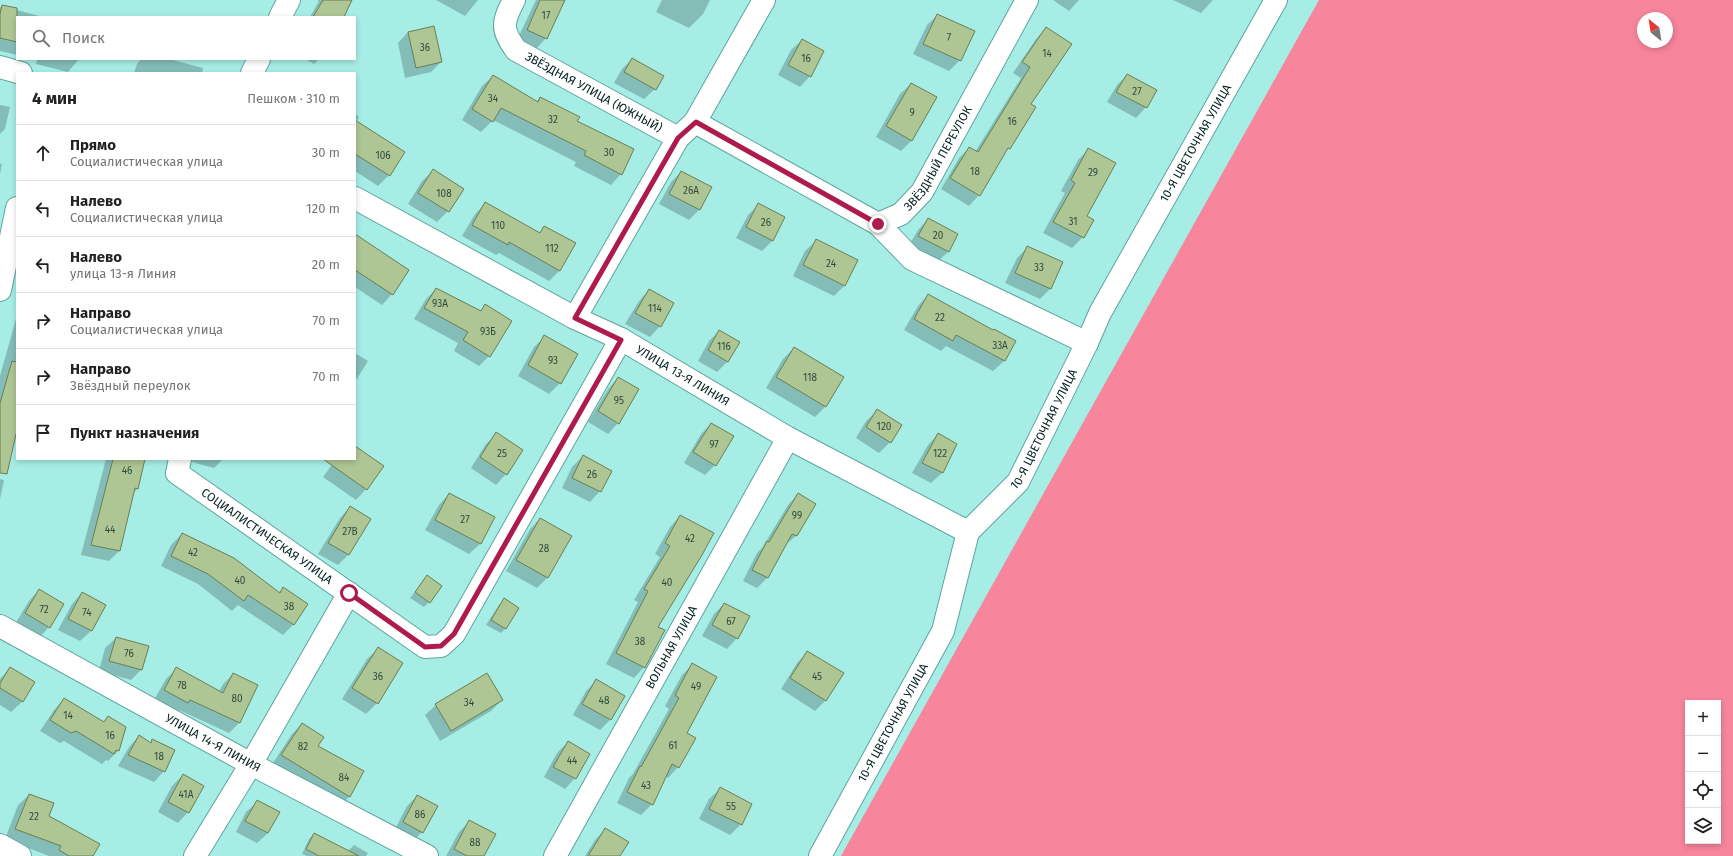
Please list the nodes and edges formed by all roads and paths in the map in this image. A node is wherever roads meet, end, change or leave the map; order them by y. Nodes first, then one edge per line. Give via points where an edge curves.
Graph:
1 (289, 0) edge
2 (514, 0) edge
3 (764, 0) edge
4 (1027, 0) edge
5 (1276, 0) edge
6 (281, 16) edge
7 (258, 60) edge
8 (0, 68) edge
9 (17, 72) edge
10 (252, 72) edge
11 (696, 122) junction
12 (678, 138) junction
13 (356, 199) edge
14 (16, 213) edge
15 (878, 224) junction
16 (0, 290) edge
17 (575, 318) junction
18 (621, 340) junction
19 (1087, 343) junction
20 (788, 438) junction
21 (178, 466) edge
22 (968, 532) junction
23 (349, 593) junction
24 (0, 626) edge
25 (251, 764) junction
26 (0, 845) edge
27 (20, 856) edge
28 (195, 856) edge
29 (427, 856) edge
30 (555, 856) edge
31 (820, 856) edge

1 - 6 lane
2 - 12 lane, ЗВЁЗДНАЯ УЛИЦА (ЮЖНЫЙ) via 505,17 506,35 516,50
3 - 11 lane
4 - 15 lane, ЗВЁЗДНЫЙ ПЕРЕУЛОК via 922,192 900,214
5 - 19 lane, 10-Я ЦВЕТОЧНАЯ УЛИЦА via 1100,313
7 - 10 lane
8 - 9 lane
11 - 12 lane
11 - 15 lane
12 - 17 lane
13 - 17 lane, УЛИЦА 13-Я ЛИНИЯ
14 - 16 lane
15 - 19 lane via 912,259
17 - 18 lane, УЛИЦА 13-Я ЛИНИЯ
18 - 20 lane, УЛИЦА 13-Я ЛИНИЯ
18 - 23 lane, СОЦИАЛИСТИЧЕСКАЯ УЛИЦА via 454,634 441,646 425,647
19 - 22 lane, 10-Я ЦВЕТОЧНАЯ УЛИЦА via 1018,482
20 - 22 lane, УЛИЦА 13-Я ЛИНИЯ
20 - 30 lane, ВОЛЬНАЯ УЛИЦА
21 - 23 lane, СОЦИАЛИСТИЧЕСКАЯ УЛИЦА
22 - 31 lane, 10-Я ЦВЕТОЧНАЯ УЛИЦА via 943,631
23 - 25 lane
24 - 25 lane, УЛИЦА 14-Я ЛИНИЯ
25 - 28 lane
25 - 29 lane, УЛИЦА 14-Я ЛИНИЯ
26 - 27 lane

